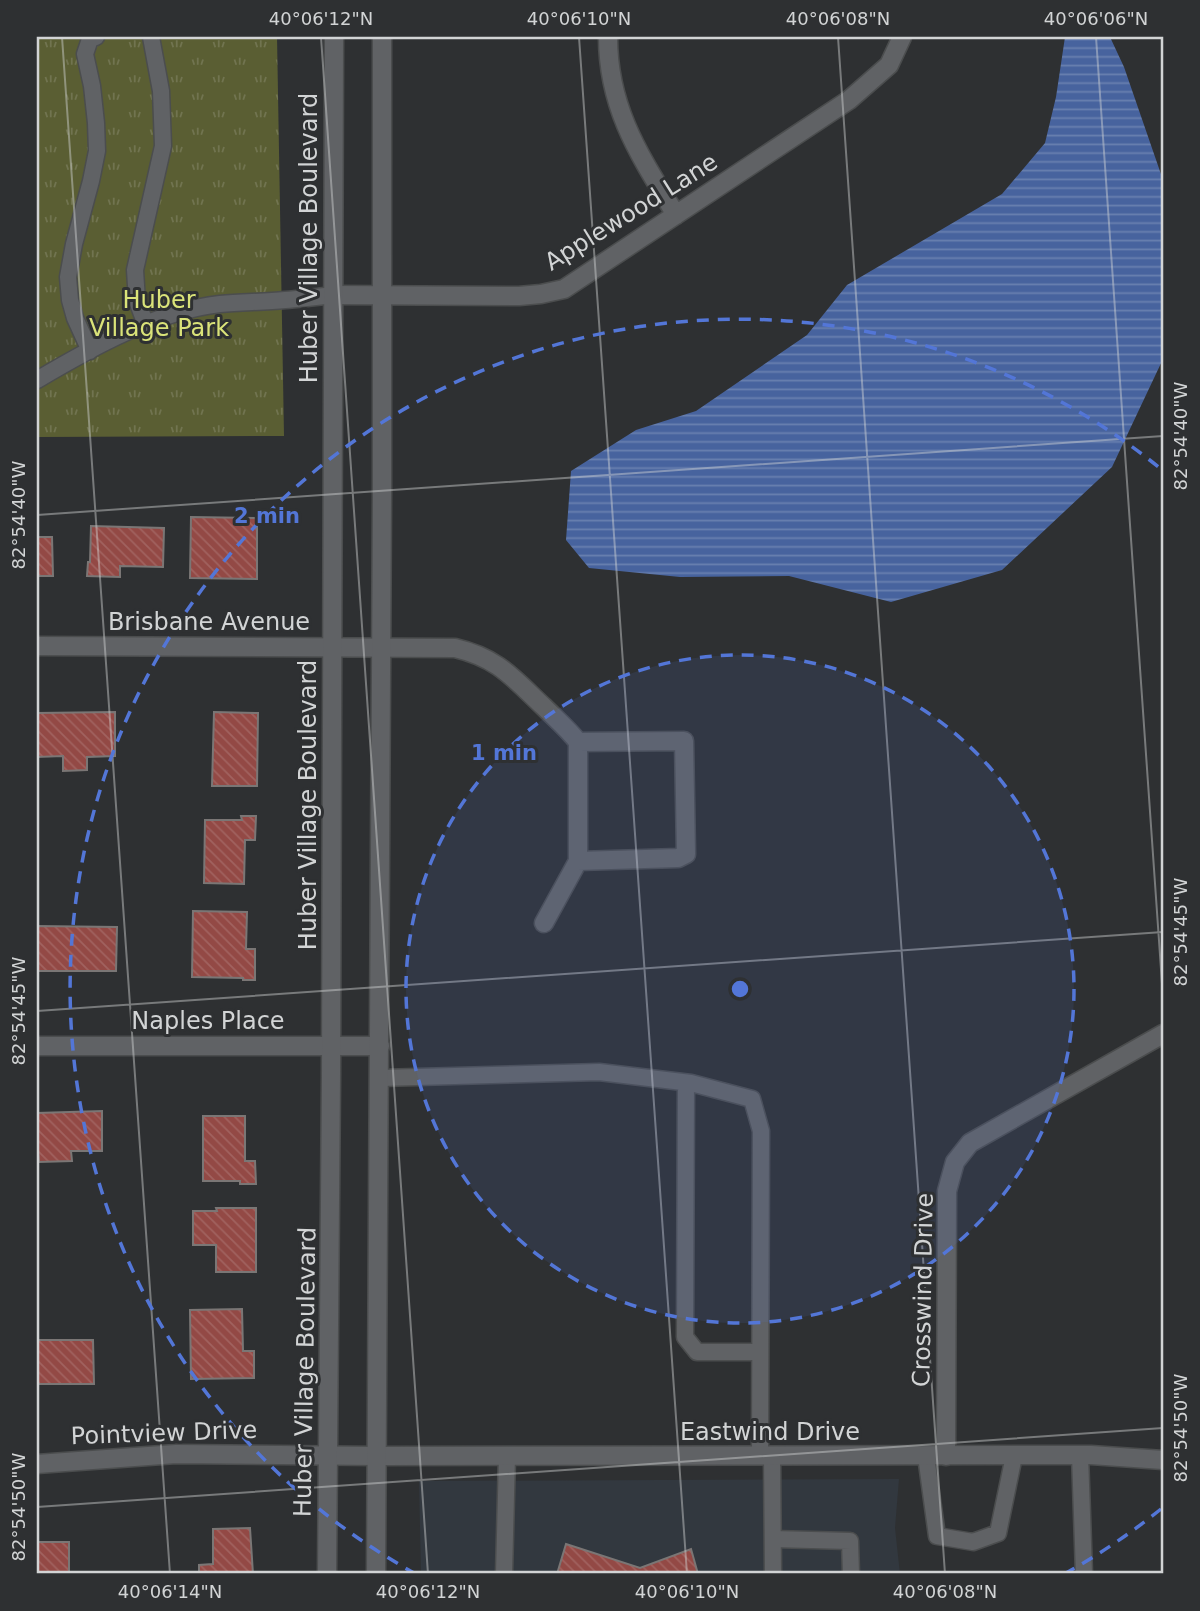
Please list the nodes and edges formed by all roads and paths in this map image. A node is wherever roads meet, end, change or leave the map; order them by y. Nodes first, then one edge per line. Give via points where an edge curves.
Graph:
1 (96, 37) edge
2 (151, 37) edge
3 (334, 37) edge
4 (382, 37) edge
5 (608, 37) edge
6 (902, 37) edge
7 (676, 215) junction
8 (333, 295) junction
9 (382, 295) junction
10 (146, 325) junction
11 (90, 351) junction
12 (37, 380) edge
13 (37, 646) edge
14 (332, 647) junction
15 (381, 647) junction
16 (578, 742) junction
17 (578, 861) junction
18 (544, 923) dead end
19 (1163, 1034) edge
20 (331, 1045) junction
21 (37, 1046) edge
22 (380, 1046) junction
23 (380, 1077) junction
24 (686, 1083) junction
25 (760, 1352) junction
26 (328, 1455) junction
27 (1080, 1455) junction
28 (376, 1456) junction
29 (507, 1456) junction
30 (766, 1456) junction
31 (926, 1456) junction
32 (946, 1456) junction
33 (1014, 1456) junction
34 (1163, 1460) edge
35 (37, 1464) edge
36 (773, 1539) junction
37 (327, 1574) edge
38 (376, 1574) edge
39 (504, 1574) edge
40 (773, 1574) edge
41 (851, 1574) edge
42 (1084, 1574) edge

1 - 11 lane via 90,39 85,54 97,151 68,277 75,318
2 - 10 lane via 162,91 163,146 135,270 137,301
3 - 8 street, Huber Village Boulevard
4 - 9 street
5 - 7 street via 608,62 618,106 635,148
6 - 7 street, Applewood Lane via 889,65 849,100
7 - 9 street, Applewood Lane via 564,289 519,296
8 - 9 street, Applewood Lane
8 - 10 lane via 219,304
8 - 14 street, Huber Village Boulevard
9 - 15 street
10 - 11 lane
11 - 12 lane
13 - 14 street, Brisbane Avenue
14 - 15 street, Brisbane Avenue
14 - 20 street, Huber Village Boulevard
15 - 16 street, Brisbane Avenue via 455,648 487,659 504,669
15 - 22 street
16 - 17 street
16 - 17 street via 684,741 686,854
17 - 18 street
19 - 32 street, Crosswind Drive via 970,1143 955,1162 947,1191
20 - 21 street, Naples Place
20 - 22 street, Naples Place
20 - 26 street, Huber Village Boulevard
22 - 23 street
23 - 24 lane via 599,1072
23 - 28 street
24 - 25 lane via 752,1099 761,1131
24 - 25 lane via 685,1336 697,1352
25 - 30 lane
26 - 28 street, Pointview Drive
26 - 35 street, Pointview Drive via 176,1454
26 - 37 street, Huber Village Boulevard
27 - 33 street, Eastwind Drive
27 - 34 street, Eastwind Drive
27 - 42 lane
28 - 29 street, Eastwind Drive
28 - 38 street
29 - 30 street, Eastwind Drive
29 - 39 lane
30 - 31 street, Eastwind Drive
30 - 36 lane
31 - 32 street, Eastwind Drive
31 - 33 lane via 937,1536 973,1542 998,1532
32 - 33 street, Eastwind Drive
36 - 40 lane
36 - 41 lane via 850,1541

